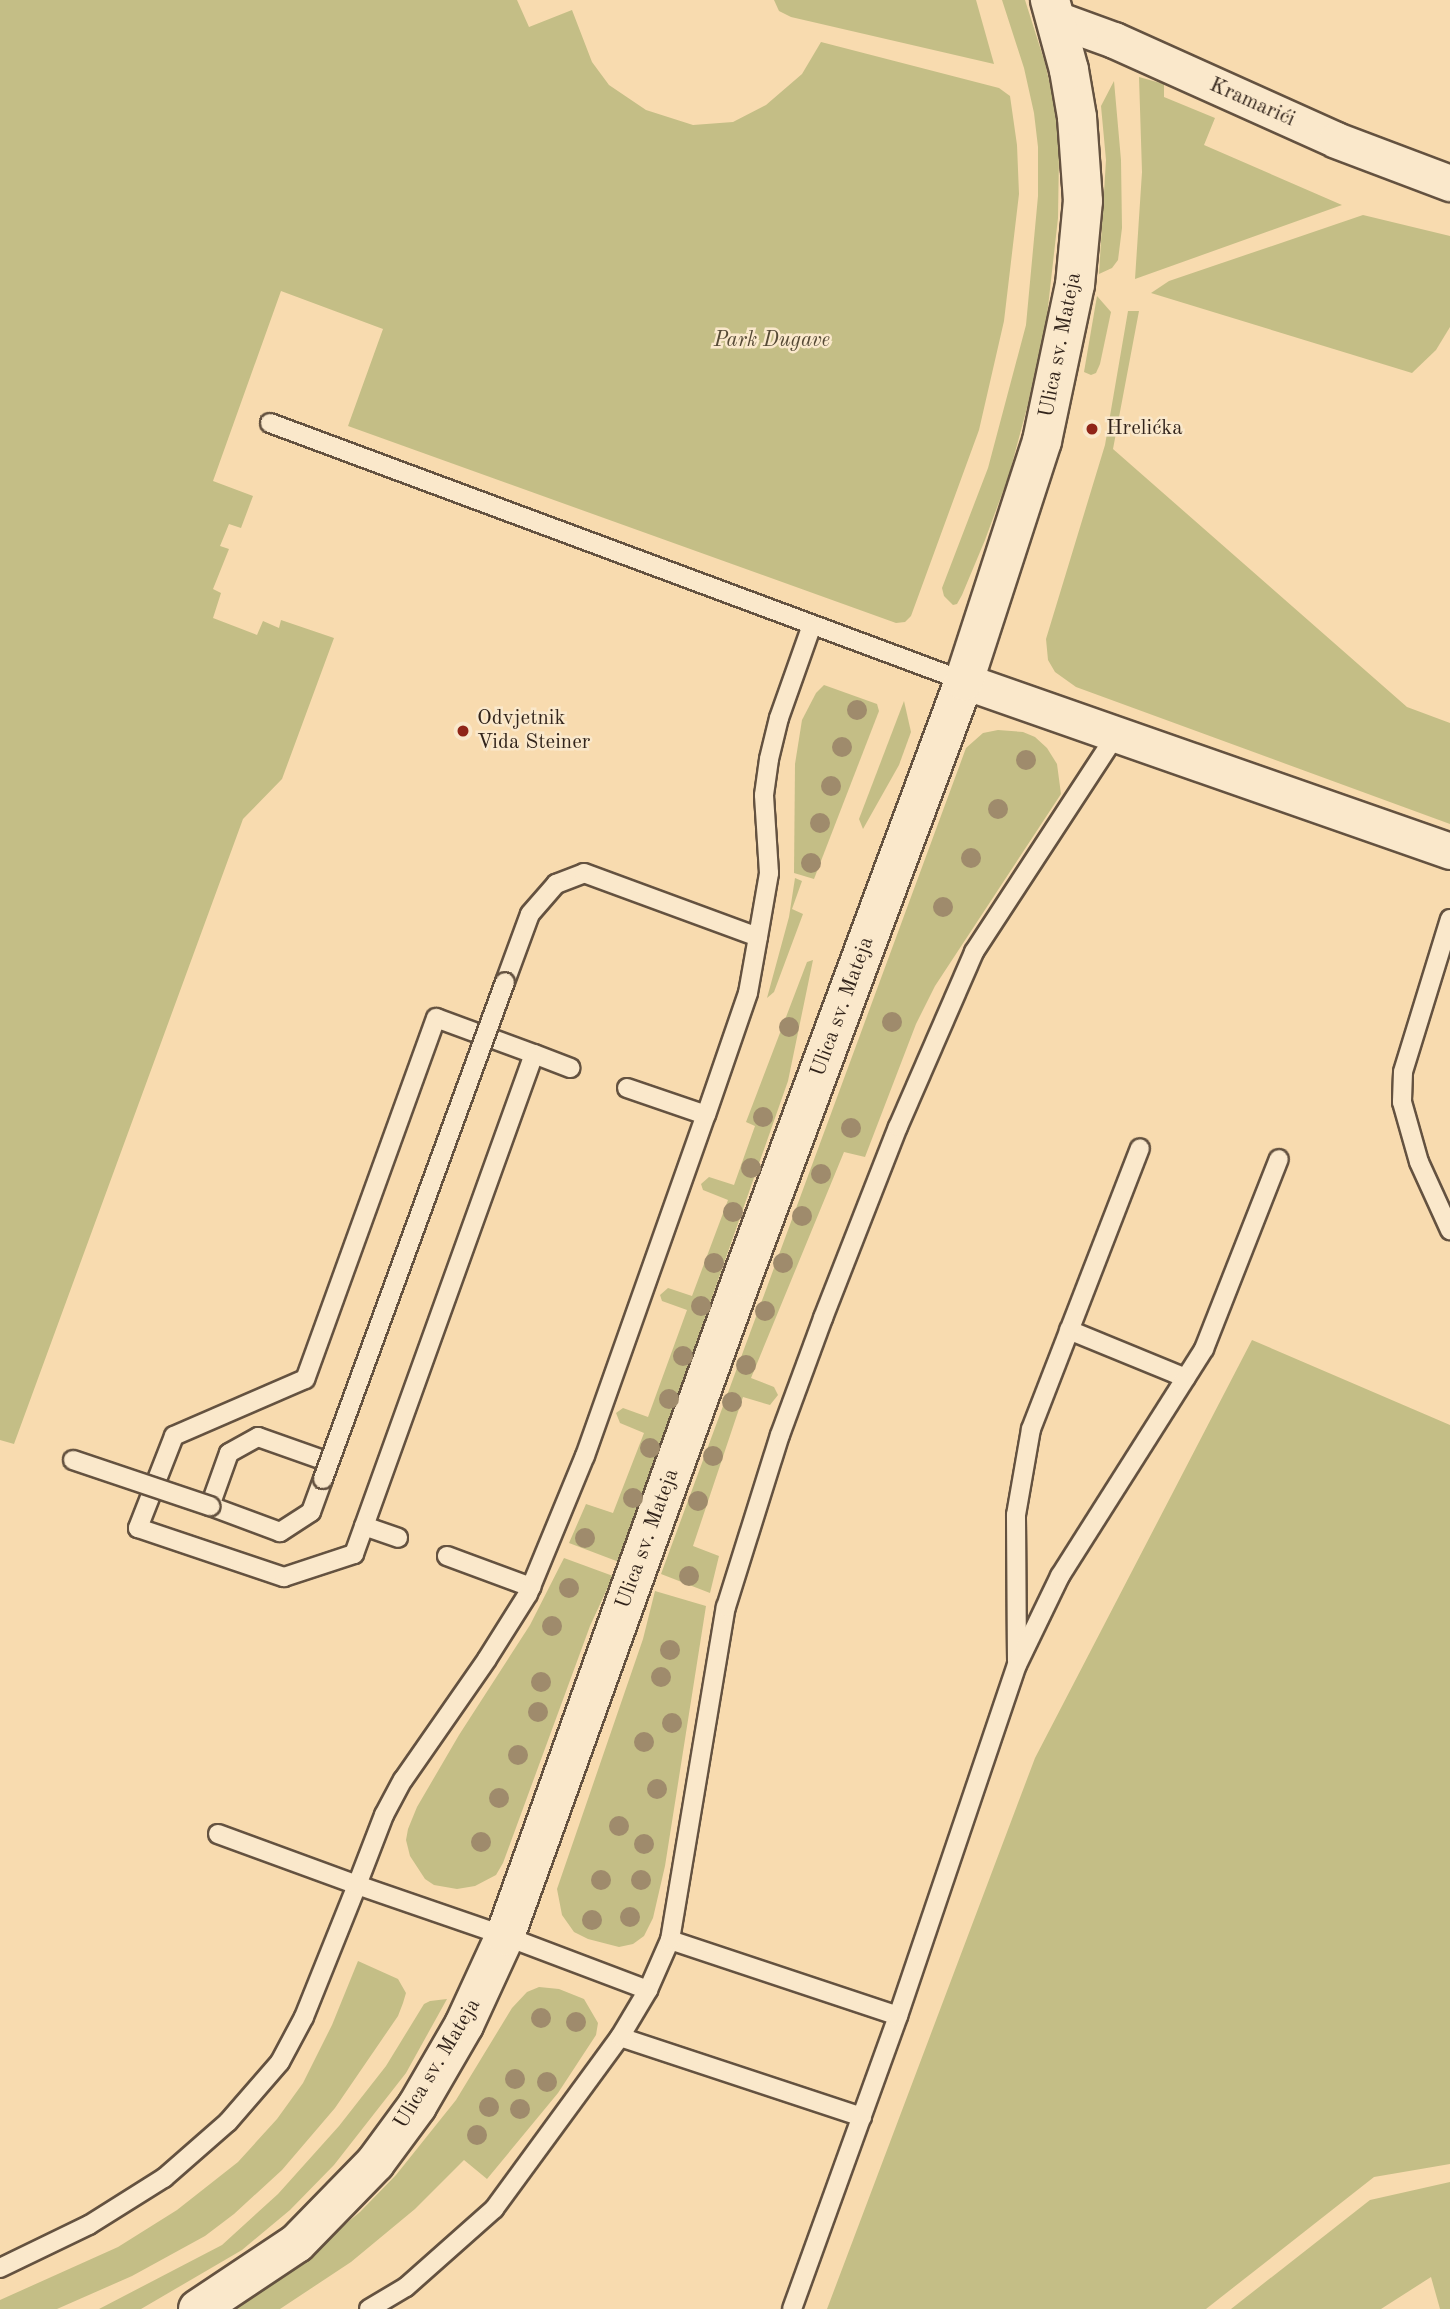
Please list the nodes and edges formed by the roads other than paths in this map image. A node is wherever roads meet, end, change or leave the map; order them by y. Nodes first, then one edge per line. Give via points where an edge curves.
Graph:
1 (1053, 9) edge
2 (1450, 183) edge
3 (270, 424) dead end
4 (812, 625) junction
5 (964, 681) junction
6 (1118, 733) junction
7 (1450, 851) edge
8 (1450, 919) edge
9 (758, 937) junction
10 (534, 1054) junction
11 (570, 1068) dead end
12 (626, 1088) dead end
13 (706, 1115) junction
14 (1140, 1148) dead end
15 (1279, 1158) dead end
16 (1450, 1230) edge
17 (1069, 1330) junction
18 (1186, 1378) junction
19 (73, 1460) dead end
20 (329, 1462) junction
21 (210, 1506) junction
22 (364, 1526) junction
23 (398, 1538) dead end
24 (447, 1556) dead end
25 (530, 1587) junction
26 (1017, 1665) junction
27 (219, 1834) dead end
28 (357, 1885) junction
29 (505, 1936) junction
30 (670, 1940) junction
31 (648, 1990) junction
32 (898, 2016) junction
33 (620, 2037) junction
34 (862, 2117) junction
35 (5, 2261) edge
36 (198, 2309) edge
37 (369, 2309) edge
38 (792, 2309) edge

1 - 2 street, Kramarići via 1336,140
1 - 5 street, Ulica sv. Mateja via 1077,117 1083,201 1075,285 1042,441
3 - 4 lane
4 - 5 lane
4 - 9 lane via 769,759 764,795 769,873
5 - 6 street
5 - 29 street, Ulica sv. Mateja
6 - 7 street
6 - 30 lane via 974,952 898,1127 823,1318 780,1435 726,1607
8 - 16 lane via 1402,1072 1402,1102 1419,1162
9 - 13 lane via 748,993
9 - 20 lane, bridge via 584,873 556,884 530,914
10 - 11 lane
10 - 22 lane
10 - 22 lane via 436,1018 305,1379 174,1436 138,1528 284,1577 355,1554
12 - 13 lane
13 - 25 lane via 585,1456
14 - 17 lane
15 - 18 lane via 1204,1349
17 - 18 lane
17 - 26 lane via 1031,1429 1016,1515
18 - 26 lane via 1060,1576
19 - 21 lane, bridge
20 - 21 lane via 258,1437 229,1453
20 - 21 lane, bridge via 311,1512 280,1532
22 - 23 lane
24 - 25 lane
25 - 28 lane via 487,1659 403,1780
26 - 32 lane
27 - 28 lane
28 - 29 lane
28 - 35 lane via 304,2017 280,2062 228,2122 164,2179 89,2225
29 - 31 lane
29 - 36 street, Ulica sv. Mateja via 464,2025 417,2106 375,2163 297,2243
30 - 31 lane
30 - 32 lane
31 - 33 lane
32 - 34 lane
33 - 34 lane
33 - 37 lane via 494,2209 406,2287
34 - 38 lane

